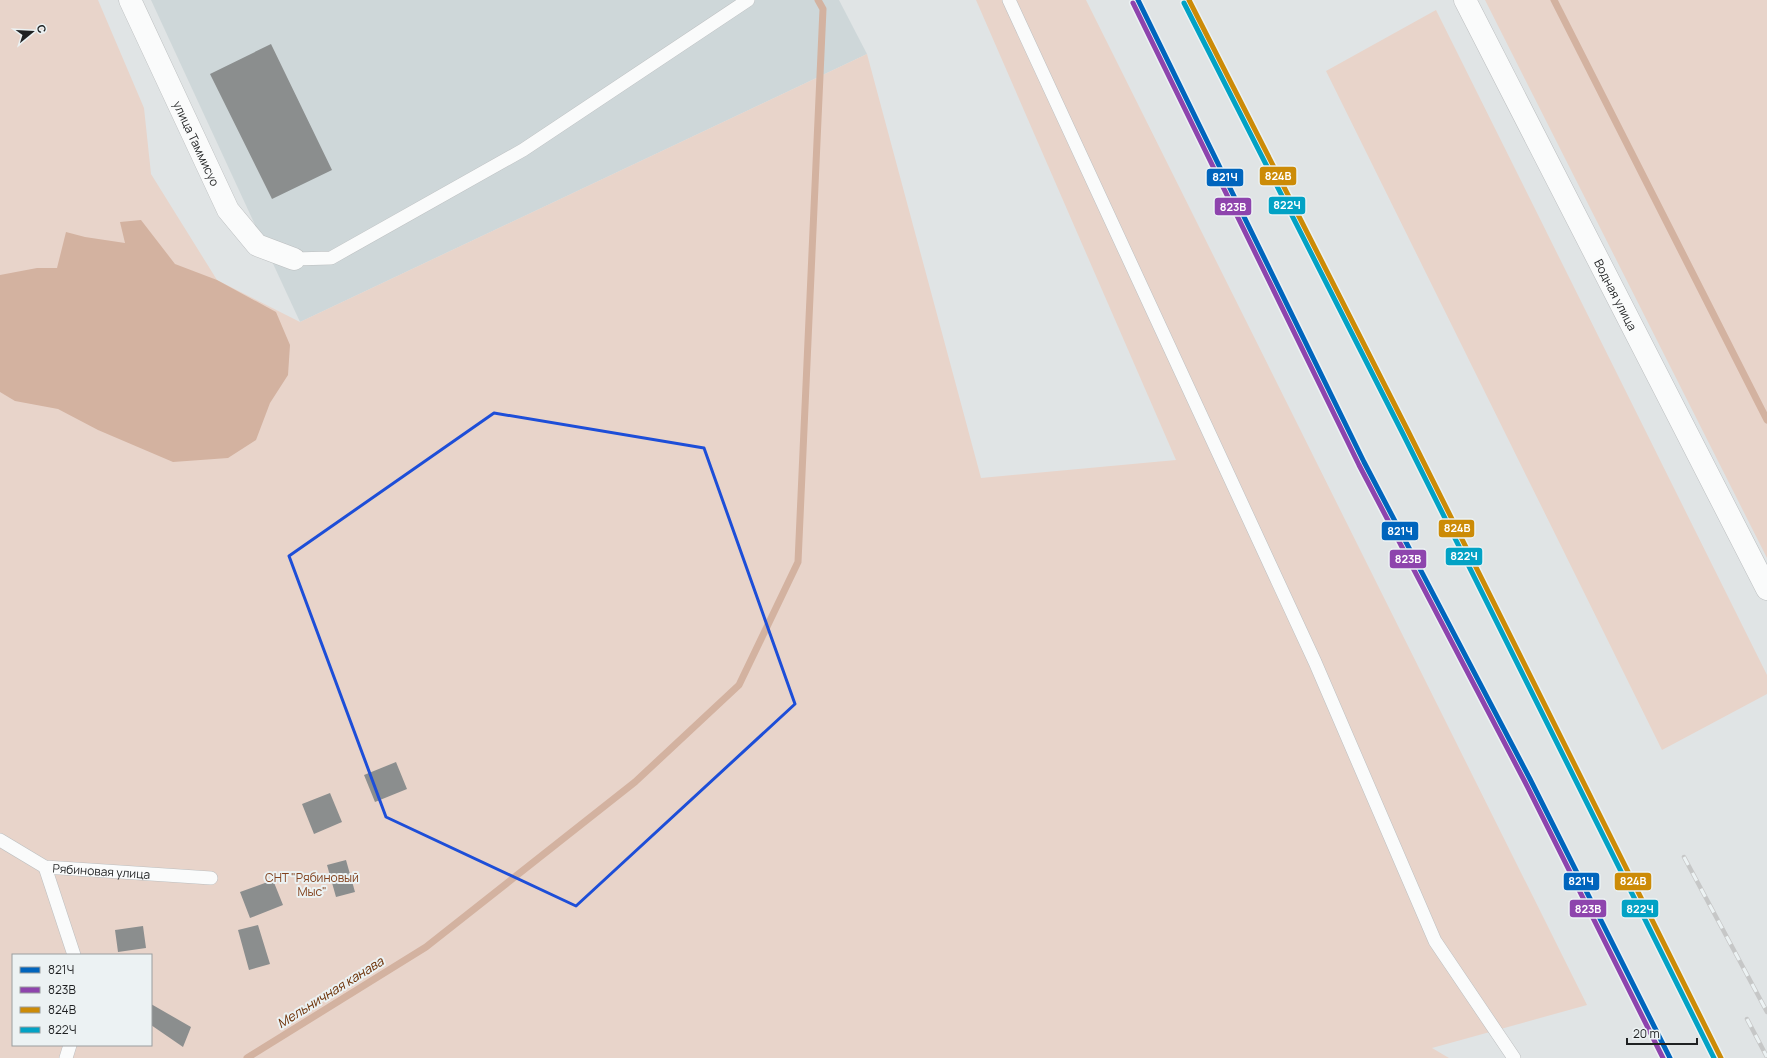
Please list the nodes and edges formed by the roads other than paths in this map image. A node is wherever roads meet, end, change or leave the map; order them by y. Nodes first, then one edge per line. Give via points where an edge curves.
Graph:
1 (130, 0) edge
2 (748, 0) edge
3 (1009, 0) edge
4 (1465, 0) edge
5 (294, 259) joint
6 (1767, 589) edge
7 (0, 840) edge
8 (45, 867) junction
9 (211, 878) dead end
10 (74, 954) edge
11 (70, 1046) edge
12 (66, 1058) edge
13 (1514, 1058) edge

1 - 5 street, улица Таммисуо via 228,210 257,245
2 - 5 lane via 523,150 331,258
3 - 13 lane via 1315,662 1435,942
4 - 6 street, Водная улица
7 - 8 lane, Рябиновая улица
8 - 9 lane, Рябиновая улица
8 - 10 lane
11 - 12 lane

